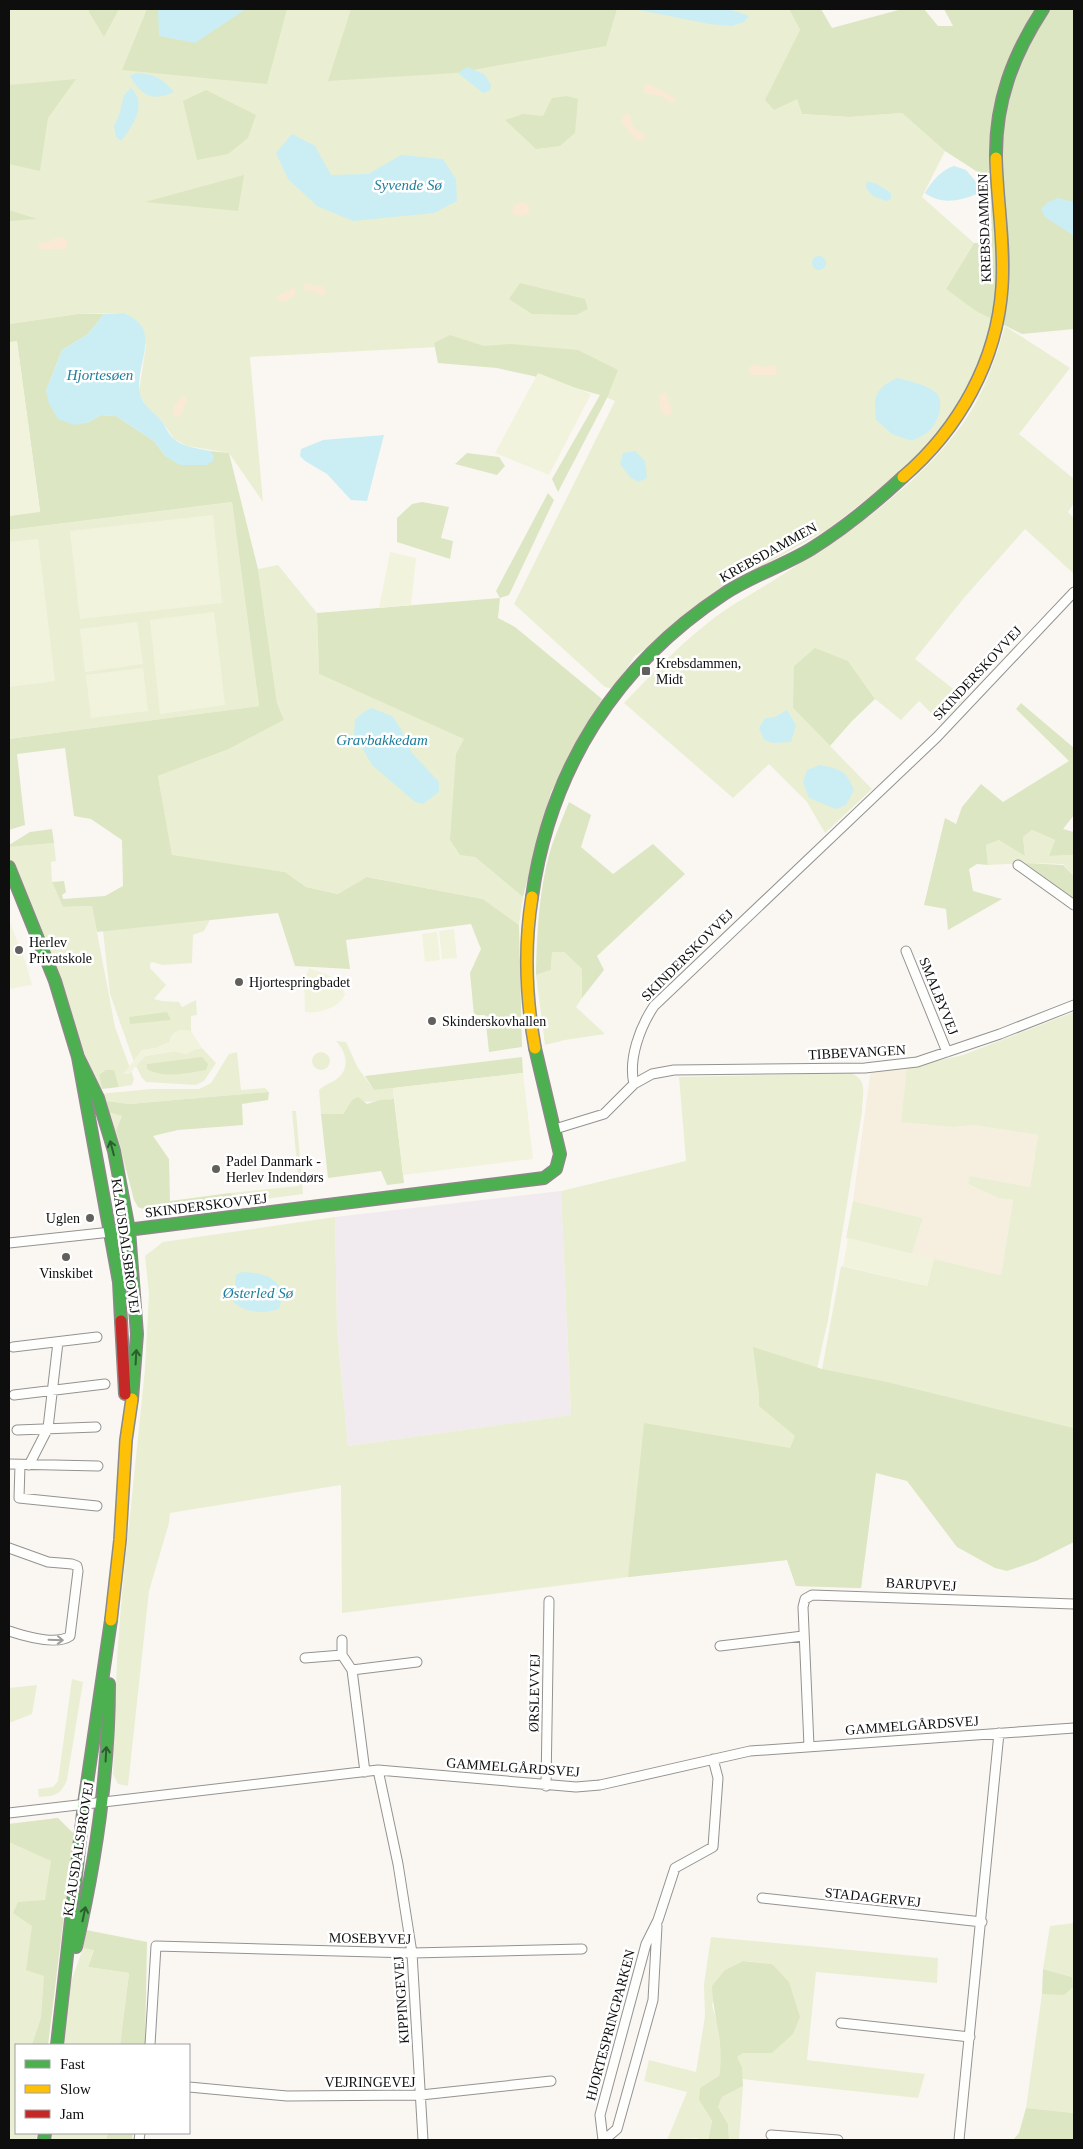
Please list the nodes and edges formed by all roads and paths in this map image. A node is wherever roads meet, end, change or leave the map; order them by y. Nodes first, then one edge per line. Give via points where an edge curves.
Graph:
1 (1043, 9) edge
2 (1074, 592) edge
3 (1018, 865) dead end
4 (9, 867) edge
5 (1074, 905) edge
6 (906, 951) dead end
7 (1074, 1005) edge
8 (947, 1052) junction
9 (78, 1057) junction
10 (634, 1084) junction
11 (555, 1129) junction
12 (129, 1230) junction
13 (111, 1232) junction
14 (9, 1244) edge
15 (97, 1337) dead end
16 (58, 1342) junction
17 (13, 1347) dead end
18 (105, 1384) dead end
19 (53, 1390) junction
20 (14, 1395) dead end
21 (96, 1427) dead end
22 (48, 1428) junction
23 (17, 1430) dead end
24 (126, 1440) junction
25 (9, 1464) edge
26 (25, 1465) junction
27 (98, 1466) dead end
28 (97, 1506) dead end
29 (9, 1548) edge
30 (549, 1601) dead end
31 (1074, 1604) edge
32 (9, 1630) edge
33 (804, 1636) junction
34 (342, 1640) dead end
35 (108, 1646) junction
36 (720, 1646) dead end
37 (342, 1656) junction
38 (305, 1658) dead end
39 (417, 1662) dead end
40 (352, 1670) junction
41 (1074, 1728) edge
42 (999, 1733) junction
43 (809, 1746) junction
44 (713, 1759) junction
45 (378, 1770) junction
46 (365, 1772) junction
47 (546, 1786) junction
48 (103, 1803) junction
49 (84, 1804) junction
50 (9, 1813) edge
51 (762, 1898) dead end
52 (658, 1920) junction
53 (982, 1922) junction
54 (582, 1949) dead end
55 (412, 1953) junction
56 (63, 1996) junction
57 (842, 2023) dead end
58 (970, 2037) junction
59 (57, 2044) edge
60 (150, 2044) edge
61 (551, 2081) dead end
62 (190, 2088) edge
63 (421, 2095) junction
64 (771, 2135) dead end
65 (423, 2140) edge
66 (604, 2140) edge
67 (838, 2140) edge
68 (959, 2140) edge

1 - 11 street, KREBSDAMMEN via 1015,55 1004,88 996,154 1002,263 1000,305 982,370 964,407 942,439 870,505 812,548 725,593 677,629 642,663 613,698 578,753 558,793 536,872 527,941 531,1022
2 - 10 street, SKINDERSKOVVEJ via 937,736 654,1006 637,1040 632,1075
3 - 5 street
4 - 9 street, KLAUSDALSBROVEJ via 55,981
6 - 8 street, SMALBYVEJ
7 - 8 street, TIBBEVANGEN
8 - 10 street, TIBBEVANGEN via 917,1062 865,1068 674,1070 652,1074
12 -> 9 street, KLAUSDALSBROVEJ via 114,1151 98,1098
9 - 13 street, KLAUSDALSBROVEJ
10 - 11 street via 604,1114
11 - 12 street, SKINDERSKOVVEJ via 559,1162 556,1169 544,1178
12 - 13 street, SKINDERSKOVVEJ
24 -> 12 street, KLAUSDALSBROVEJ via 137,1334
13 - 14 street, SKINDERSKOVVEJ
13 - 24 street, KLAUSDALSBROVEJ via 125,1355
15 - 16 street
16 - 17 street
16 - 19 street
18 - 19 street
19 - 20 street
19 - 22 street
21 - 22 street
22 - 23 street
22 - 26 street
24 - 35 street, KLAUSDALSBROVEJ via 120,1540
25 - 26 street
26 - 27 street
26 - 28 street via 19,1498
32 -> 29 street via 29,1638 65,1640 70,1636 78,1571 72,1564 48,1562
30 - 47 street, ØRSLEVVEJ
31 - 33 street, BARUPVEJ via 812,1594 805,1599 803,1607
33 - 36 street
33 - 43 street, BARUPVEJ
34 - 37 street
48 -> 35 street, KLAUSDALSBROVEJ via 109,1706
35 - 49 street, KLAUSDALSBROVEJ
37 - 38 street
37 - 40 street
39 - 40 street
40 - 46 street
41 - 42 street, GAMMELGÅRDSVEJ
42 - 43 street, GAMMELGÅRDSVEJ
42 - 53 street
43 - 44 street, GAMMELGÅRDSVEJ via 750,1751
44 - 47 street, GAMMELGÅRDSVEJ via 600,1785
44 - 52 street, HJORTESPRINGPARKEN via 718,1778 713,1847 675,1868
45 - 46 street, GAMMELGÅRDSVEJ
45 - 47 street, GAMMELGÅRDSVEJ
45 - 55 street, KIPPINGEVEJ
46 - 48 street, GAMMELGÅRDSVEJ
48 - 49 street, GAMMELGÅRDSVEJ
56 -> 48 street, KLAUSDALSBROVEJ via 84,1914
49 - 50 street, GAMMELGÅRDSVEJ
49 - 56 street, KLAUSDALSBROVEJ
51 - 53 street, STADAGERVEJ
52 - 66 street, HJORTESPRINGPARKEN via 646,1944 600,2115
52 - 66 street, HJORTESPRINGPARKEN via 653,2000 617,2129
53 - 58 street
54 - 55 street, MOSEBYVEJ
55 - 60 street, MOSEBYVEJ via 156,1946
55 - 63 street, KIPPINGEVEJ
56 - 59 street, KLAUSDALSBROVEJ
57 - 58 street
58 - 68 street
61 - 63 street, VEJRINGEVEJ
62 - 63 street, VEJRINGEVEJ via 287,2096
63 - 65 street, KIPPINGEVEJ
64 - 67 street

